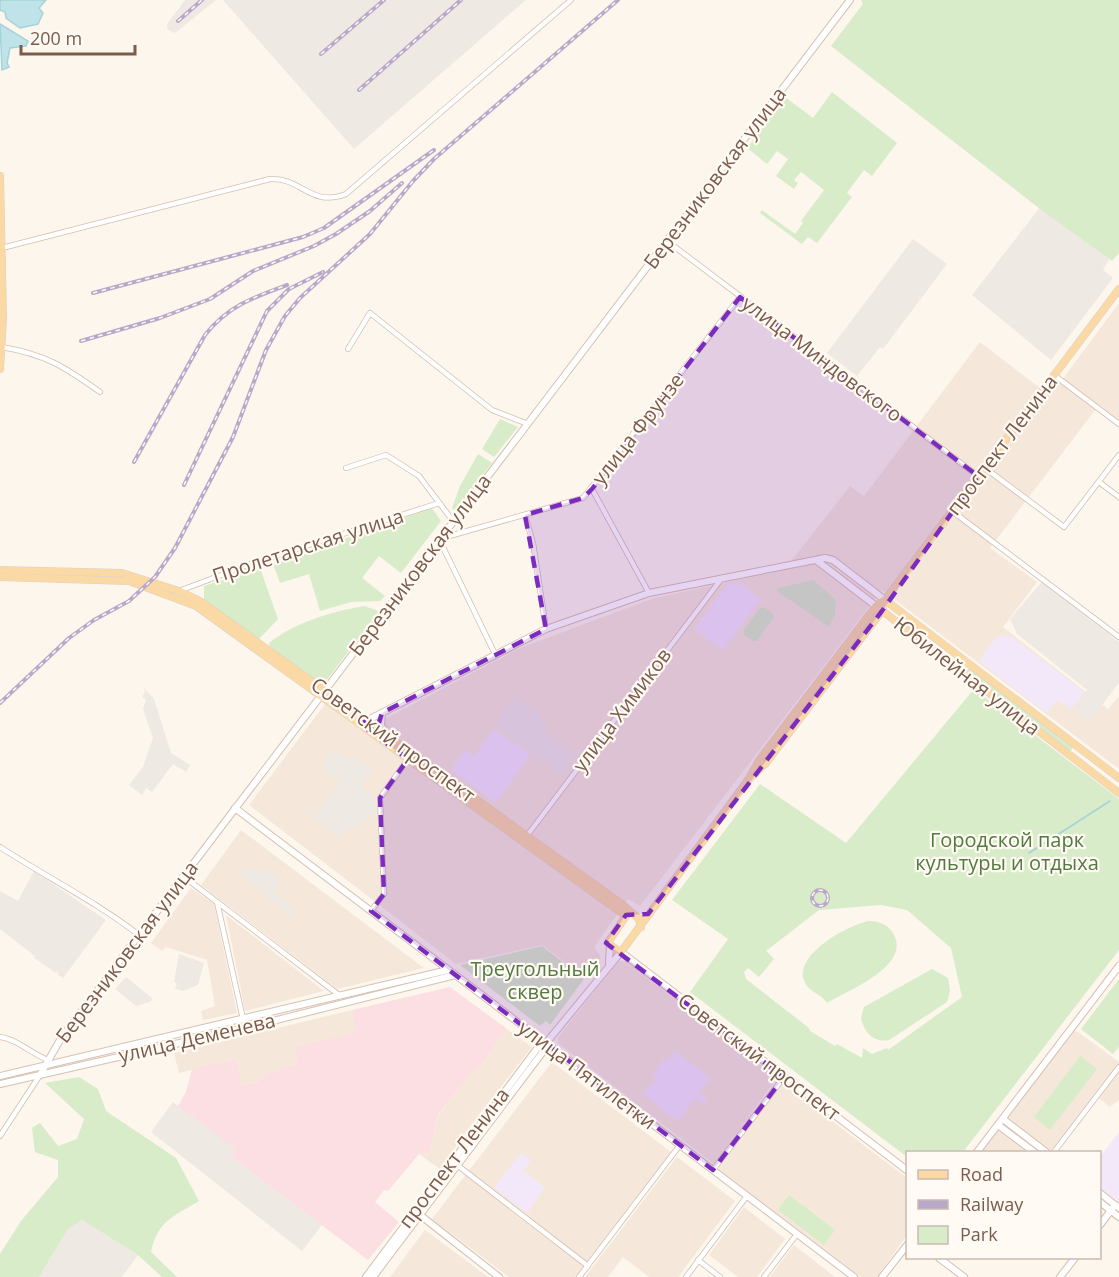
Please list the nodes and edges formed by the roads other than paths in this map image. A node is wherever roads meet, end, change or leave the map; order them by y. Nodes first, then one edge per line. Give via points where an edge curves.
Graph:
1 (571, 0) edge
2 (850, 0) edge
3 (0, 176) edge
4 (667, 241) junction
5 (2, 248) junction
6 (1119, 289) edge
7 (740, 297) junction
8 (1, 347) edge
9 (348, 349) dead end
10 (0, 369) edge
11 (1054, 375) junction
12 (100, 392) dead end
13 (528, 424) junction
14 (1119, 424) edge
15 (1119, 455) edge
16 (346, 468) dead end
17 (985, 468) junction
18 (978, 476) junction
19 (1099, 482) junction
20 (592, 489) junction
21 (1119, 497) edge
22 (439, 503) junction
23 (952, 511) junction
24 (525, 515) junction
25 (453, 520) junction
26 (439, 539) junction
27 (816, 560) junction
28 (0, 570) edge
29 (0, 577) edge
30 (722, 578) junction
31 (179, 591) junction
32 (650, 593) junction
33 (171, 595) junction
34 (885, 600) junction
35 (879, 608) junction
36 (546, 629) junction
37 (1119, 637) edge
38 (495, 654) junction
39 (322, 693) junction
40 (382, 713) junction
41 (363, 722) junction
42 (386, 735) junction
43 (408, 759) junction
44 (1119, 778) edge
45 (1119, 793) edge
46 (235, 808) junction
47 (525, 839) junction
48 (0, 847) edge
49 (183, 876) junction
50 (217, 902) junction
51 (371, 911) junction
52 (648, 914) junction
53 (626, 915) junction
54 (636, 915) junction
55 (640, 927) junction
56 (139, 935) junction
57 (610, 945) junction
58 (621, 952) junction
59 (1119, 966) edge
60 (606, 969) junction
61 (448, 970) junction
62 (455, 975) junction
63 (393, 986) junction
64 (339, 995) junction
65 (243, 1019) junction
66 (245, 1028) junction
67 (0, 1037) edge
68 (546, 1043) junction
69 (47, 1062) junction
70 (1119, 1067) edge
71 (40, 1075) junction
72 (0, 1076) edge
73 (784, 1077) junction
74 (0, 1084) edge
75 (1001, 1122) junction
76 (0, 1136) edge
77 (680, 1145) junction
78 (979, 1151) edge
79 (1033, 1151) edge
80 (1044, 1151) edge
81 (1055, 1151) edge
82 (457, 1165) junction
83 (906, 1169) edge
84 (713, 1170) junction
85 (1101, 1194) edge
86 (747, 1196) junction
87 (1101, 1202) edge
88 (1115, 1208) edge
89 (420, 1215) junction
90 (1119, 1217) edge
91 (1101, 1224) edge
92 (797, 1234) junction
93 (906, 1247) edge
94 (942, 1259) edge
95 (1074, 1259) edge
96 (699, 1260) junction
97 (588, 1266) junction
98 (366, 1277) edge
99 (373, 1277) edge
100 (499, 1277) edge
101 (579, 1277) edge
102 (686, 1277) edge
103 (720, 1277) edge
104 (764, 1277) edge
105 (854, 1277) edge
106 (882, 1277) edge
107 (964, 1277) edge
108 (1060, 1277) edge

1 - 5 street via 346,194 322,198 281,178 270,179
2 - 4 main road, Березниковская улица
3 - 5 main road
4 - 7 street, улица Миндовского
4 - 13 main road, Березниковская улица
5 - 8 main road
6 - 11 main road, проспект Ленина
7 - 18 street, улица Миндовского
7 - 20 street, улица Фрунзе
8 - 10 main road
8 - 12 street via 43,356
9 - 13 street via 370,313 490,409
11 - 14 street
11 - 17 main road, проспект Ленина
13 - 25 main road, Березниковская улица
15 - 19 street
16 - 22 street via 386,455 419,476
17 - 18 main road, проспект Ленина
17 - 19 street via 1064,527
18 - 23 main road, проспект Ленина
19 - 21 street
20 - 24 street, улица Фрунзе via 583,498
20 - 32 street
22 - 25 street
22 - 31 street, Пролетарская улица
23 - 34 main road, проспект Ленина
23 - 37 street
24 - 26 street, улица Фрунзе
24 - 36 street
25 - 26 main road, Березниковская улица
26 - 38 street
26 - 39 main road, Березниковская улица
27 - 30 main road
27 - 34 main road via 833,560
27 - 35 main road, Юбилейная улица
28 - 31 main road, Советский проспект via 130,574
29 - 33 main road, Советский проспект via 129,581
30 - 32 main road
30 - 47 street, улица Химиков
31 - 33 main road
31 - 39 main road, Советский проспект via 200,601
32 - 36 main road
33 - 39 main road, Советский проспект via 196,606
34 - 35 main road, проспект Ленина
34 - 44 main road, Юбилейная улица
35 - 45 main road, Юбилейная улица
35 - 52 main road, проспект Ленина via 760,759
36 - 38 main road
38 - 40 main road
39 - 41 main road, Советский проспект
39 - 46 main road, Березниковская улица
40 - 41 main road
40 - 42 main road via 381,725
41 - 42 main road, Советский проспект
41 - 43 main road, Советский проспект
42 - 47 main road, Советский проспект
43 - 47 main road, Советский проспект
43 - 51 street via 380,798 384,894
46 - 49 main road, Березниковская улица
46 - 51 main road, улица Пятилетки
47 - 53 main road, Советский проспект
47 - 54 main road, Советский проспект
48 - 56 street
49 - 50 street
49 - 56 main road, Березниковская улица
50 - 64 street
50 - 65 street
51 - 61 main road, улица Пятилетки
52 - 54 main road
52 - 55 main road, проспект Ленина
53 - 54 main road
53 - 57 main road, проспект Ленина via 611,936
54 - 55 main road
55 - 58 main road, проспект Ленина
56 - 69 main road, Березниковская улица
57 - 58 main road, Советский проспект
57 - 60 main road, проспект Ленина
58 - 60 main road, проспект Ленина
58 - 73 main road, Советский проспект
59 - 75 main road
60 - 68 main road, проспект Ленина
61 - 62 main road, улица Пятилетки
61 - 63 main road, улица Деменева
62 - 63 main road, улица Деменева
62 - 68 main road, улица Пятилетки
63 - 64 main road, улица Деменева
63 - 66 main road, улица Деменева
64 - 65 main road, улица Деменева
65 - 66 street
65 - 69 main road, улица Деменева
66 - 71 main road, улица Деменева
67 - 69 street via 13,1040
68 - 77 main road, улица Пятилетки
68 - 82 main road, проспект Ленина
68 - 98 main road, проспект Ленина via 539,1046
69 - 71 main road, Березниковская улица
69 - 72 main road, улица Деменева
70 - 81 street
71 - 74 main road, улица Деменева
71 - 76 street, Березниковская улица
73 - 83 main road, Советский проспект
73 - 84 street
75 - 78 main road
75 - 79 main road
75 - 80 main road
77 - 84 main road, улица Пятилетки
77 - 97 street
82 - 89 main road, проспект Ленина
82 - 97 street
84 - 86 main road, улица Пятилетки
85 - 88 main road
86 - 92 main road, улица Пятилетки
86 - 96 street
87 - 88 main road
88 - 90 main road
88 - 91 main road
89 - 99 main road, проспект Ленина
89 - 100 main road
92 - 104 street
92 - 105 main road, улица Пятилетки
93 - 106 main road
94 - 107 main road
95 - 108 main road
96 - 102 street
96 - 103 street
97 - 101 street

